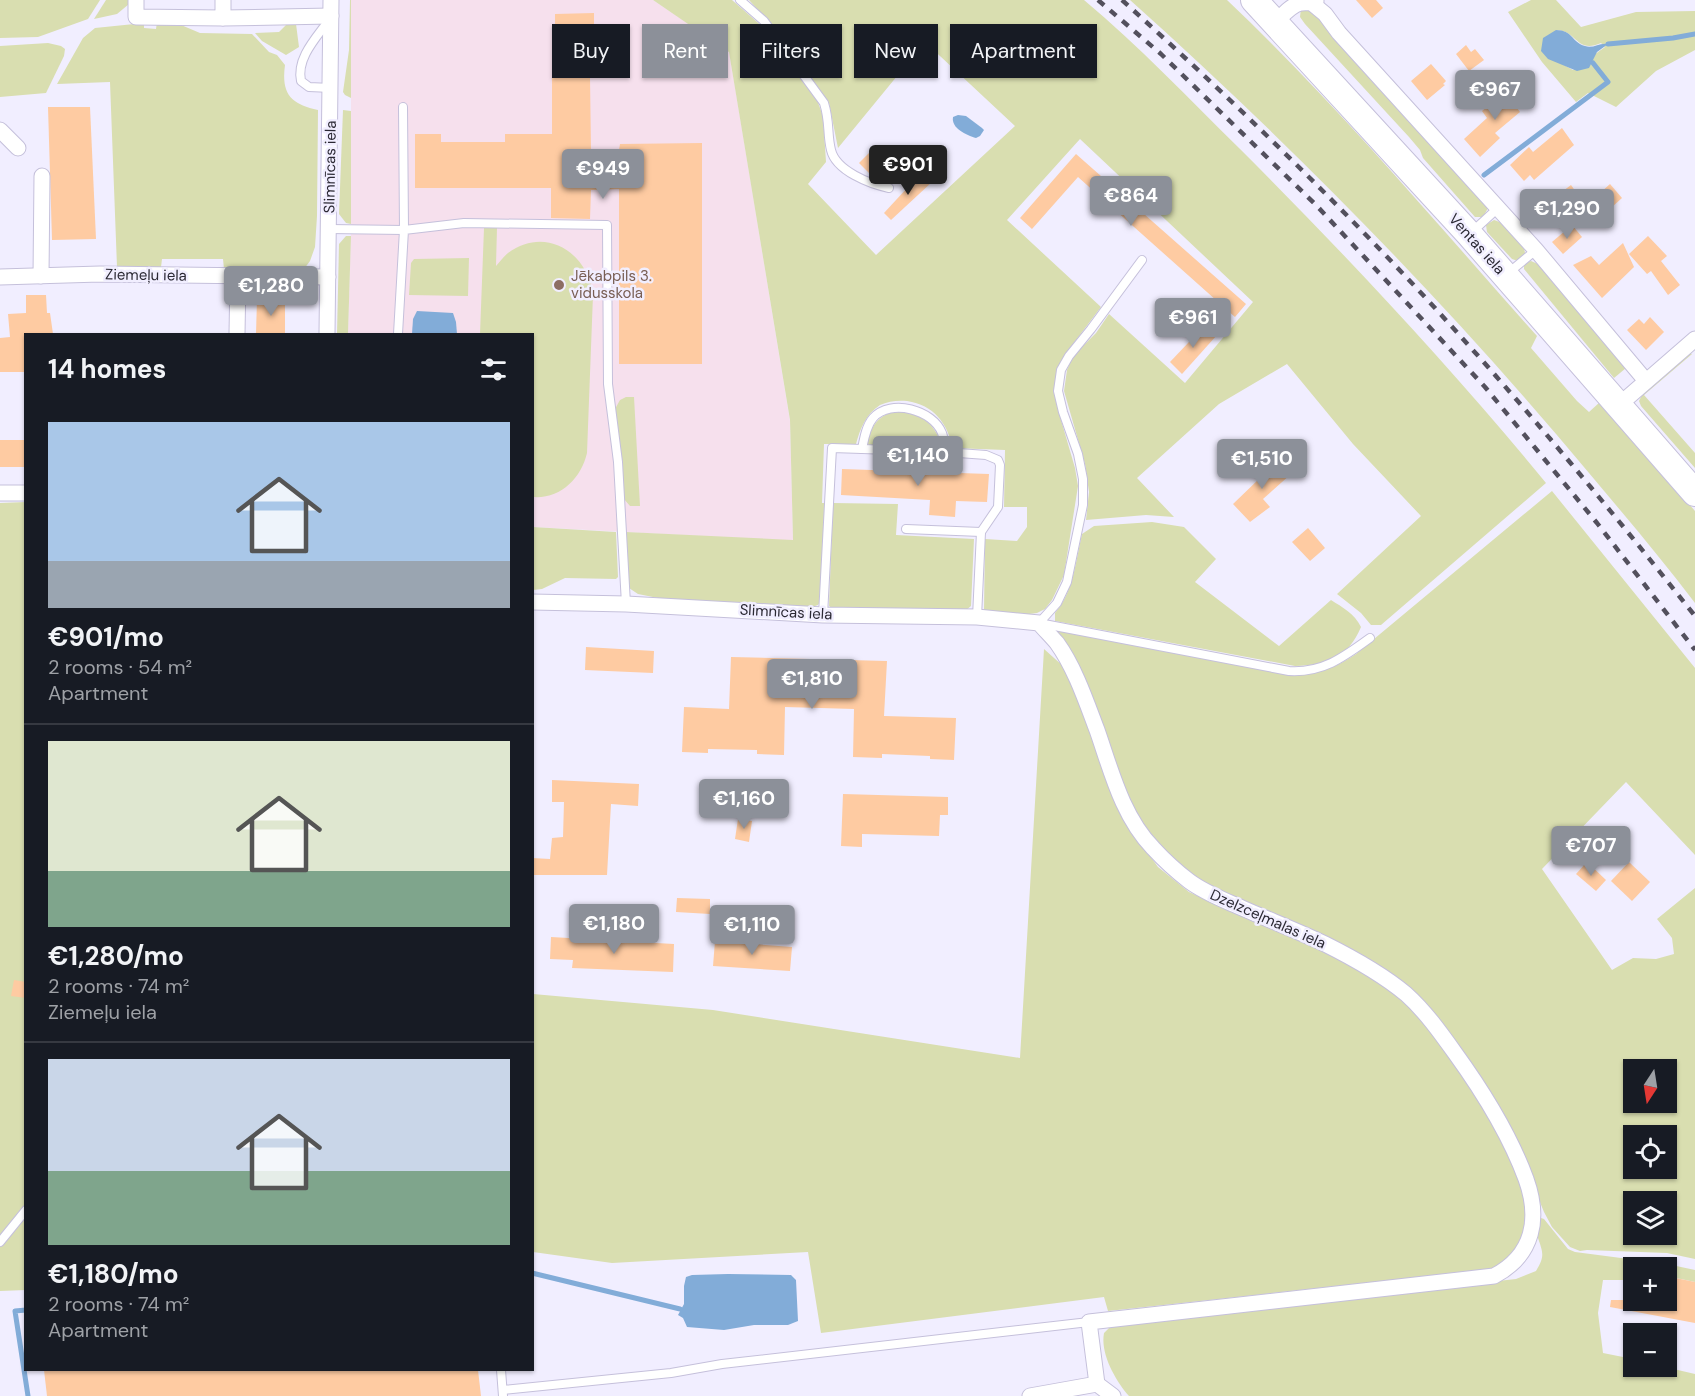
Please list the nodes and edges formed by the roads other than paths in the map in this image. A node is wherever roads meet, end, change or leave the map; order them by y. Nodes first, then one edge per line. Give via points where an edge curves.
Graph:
1 (136, 0) edge
2 (223, 0) edge
3 (331, 0) edge
4 (740, 0) edge
5 (1254, 0) edge
6 (1313, 1) edge
7 (331, 16) junction
8 (223, 18) junction
9 (1275, 22) junction
10 (331, 88) junction
11 (403, 107) dead end
12 (0, 130) edge
13 (18, 148) dead end
14 (42, 176) dead end
15 (889, 188) dead end
16 (1498, 208) junction
17 (329, 229) junction
18 (404, 230) junction
19 (1469, 234) junction
20 (1536, 250) junction
21 (1142, 260) dead end
22 (41, 276) junction
23 (238, 276) junction
24 (1506, 276) junction
25 (0, 277) edge
26 (328, 277) junction
27 (237, 333) edge
28 (327, 333) edge
29 (398, 333) edge
30 (1695, 339) edge
31 (1646, 381) junction
32 (1619, 405) junction
33 (862, 449) junction
34 (945, 452) junction
35 (0, 493) edge
36 (24, 493) edge
37 (1695, 493) edge
38 (906, 529) dead end
39 (981, 532) junction
40 (534, 602) edge
41 (626, 604) junction
42 (823, 615) junction
43 (977, 617) junction
44 (1039, 623) junction
45 (1370, 638) dead end
46 (24, 1212) edge
47 (0, 1242) edge
48 (1089, 1322) junction
49 (501, 1371) edge
50 (1097, 1384) junction
51 (503, 1393) edge
52 (1030, 1396) edge
53 (1113, 1396) edge

1 - 8 street via 136,17
2 - 8 street
3 - 7 street, Slimnīcas iela
4 - 15 lane via 764,21 824,103 834,158 862,180
5 - 9 highway, Ventas iela
6 - 9 street via 1293,6
6 - 16 street
7 - 8 street
7 - 10 street, Slimnīcas iela
7 - 10 lane via 306,53 300,75 309,87
9 - 19 highway, Ventas iela
10 - 17 street, Slimnīcas iela
11 - 18 lane
12 - 13 street
14 - 22 street
16 - 19 lane
16 - 20 street
17 - 18 lane
17 - 26 street, Slimnīcas iela
18 - 29 lane
18 - 41 lane via 464,223 607,225 608,384 618,462
19 - 24 highway, Ventas iela
20 - 24 lane
20 - 31 street
21 - 44 lane via 1061,370 1058,391 1078,454 1083,505 1067,582 1057,603
22 - 23 street, Ziemeļu iela
22 - 25 street, Ziemeļu iela
23 - 26 street, Ziemeļu iela
23 - 27 street
24 - 32 highway, Ventas iela
26 - 28 street, Slimnīcas iela
30 - 31 street
31 - 32 street
32 - 37 highway, Ventas iela
33 - 34 lane
33 - 34 lane via 874,418 886,410 904,408 933,420 942,433
33 - 42 lane via 832,448
34 - 39 lane via 986,455 998,460 998,507
35 - 36 street
38 - 39 lane
39 - 43 lane
40 - 41 street, Slimnīcas iela
41 - 42 street, Slimnīcas iela
42 - 43 street, Slimnīcas iela
43 - 44 street, Slimnīcas iela
44 - 45 lane via 1304,672 1334,664
44 - 48 street, Dzelzceļmalas iela via 1068,662 1115,784 1150,845 1173,868 1213,895 1326,944 1405,993 1436,1025 1478,1084 1510,1140 1534,1208 1527,1242 1511,1265 1494,1275
46 - 47 lane
48 - 50 street
48 - 51 lane
49 - 51 lane
50 - 52 street
50 - 53 street

